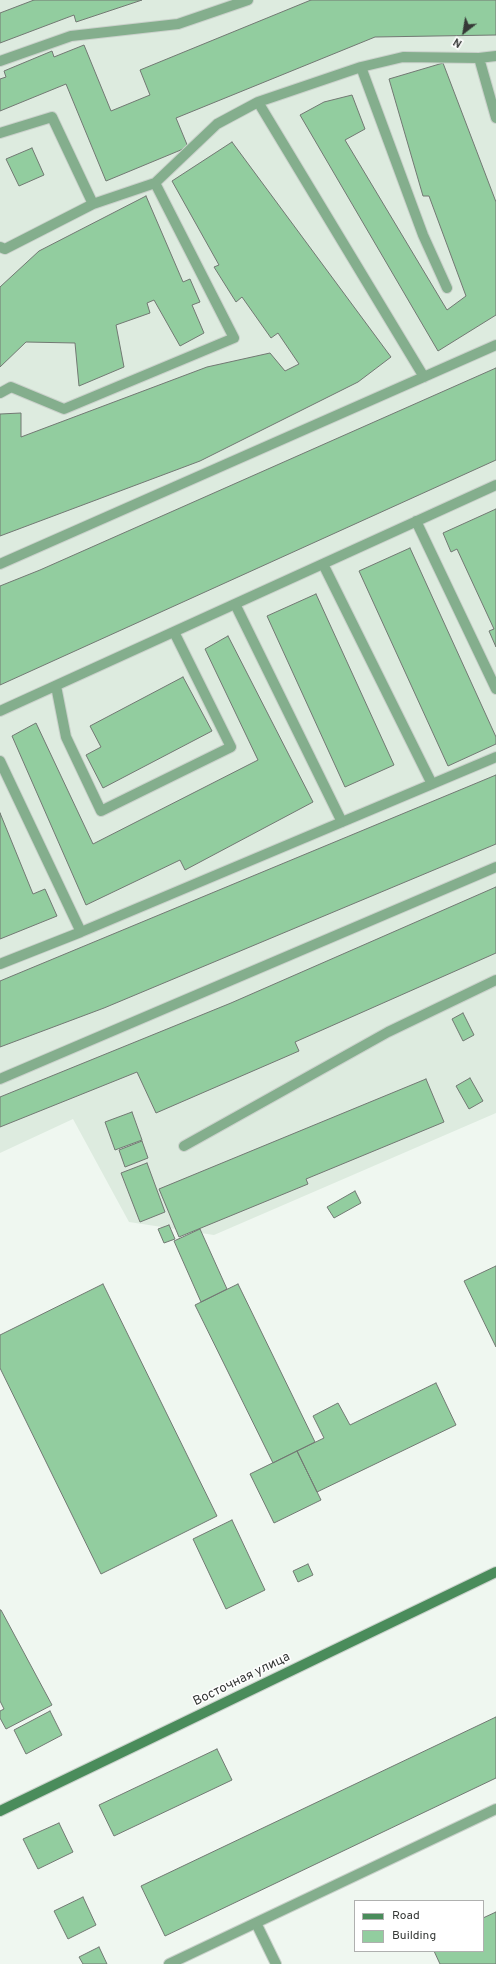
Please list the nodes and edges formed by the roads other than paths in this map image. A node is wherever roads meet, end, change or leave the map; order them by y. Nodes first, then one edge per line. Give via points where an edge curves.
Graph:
1 (248, 0) edge
2 (496, 56) edge
3 (479, 58) junction
4 (0, 61) edge
5 (361, 67) junction
6 (258, 102) junction
7 (496, 118) edge
8 (0, 133) edge
9 (155, 183) junction
10 (93, 204) junction
11 (0, 247) edge
12 (448, 288) dead end
13 (496, 345) edge
14 (424, 377) junction
15 (0, 393) edge
16 (496, 485) edge
17 (416, 522) junction
18 (0, 564) edge
19 (323, 564) junction
20 (235, 604) junction
21 (174, 632) junction
22 (56, 686) junction
23 (496, 689) edge
24 (0, 711) edge
25 (496, 757) edge
26 (0, 761) edge
27 (432, 784) junction
28 (342, 822) junction
29 (496, 867) edge
30 (81, 932) junction
31 (0, 964) edge
32 (496, 980) edge
33 (0, 1079) edge
34 (184, 1146) dead end
35 (496, 1572) edge
36 (496, 1810) edge
37 (0, 1811) edge
38 (256, 1923) junction
39 (169, 1964) edge
40 (276, 1964) edge

1 - 4 lane via 178,24 71,36
2 - 3 lane
3 - 5 lane via 404,57
3 - 7 lane
5 - 6 lane
5 - 12 lane via 423,235
6 - 9 lane via 217,124
6 - 14 lane
8 - 10 lane via 52,117
9 - 10 lane
9 - 15 lane via 234,338 64,408 11,388
10 - 11 lane via 5,249
13 - 14 lane
14 - 18 lane
16 - 17 lane
17 - 19 lane
17 - 23 lane
19 - 20 lane
19 - 27 lane
20 - 21 lane
20 - 28 lane
21 - 22 lane
21 - 22 lane via 231,747 101,811 66,737
22 - 24 lane
25 - 27 lane
26 - 30 lane
27 - 28 lane
28 - 30 lane
29 - 33 lane
30 - 31 lane
32 - 34 lane via 388,1032
35 - 37 street, Восточная улица
36 - 38 lane
38 - 39 lane
38 - 40 lane

